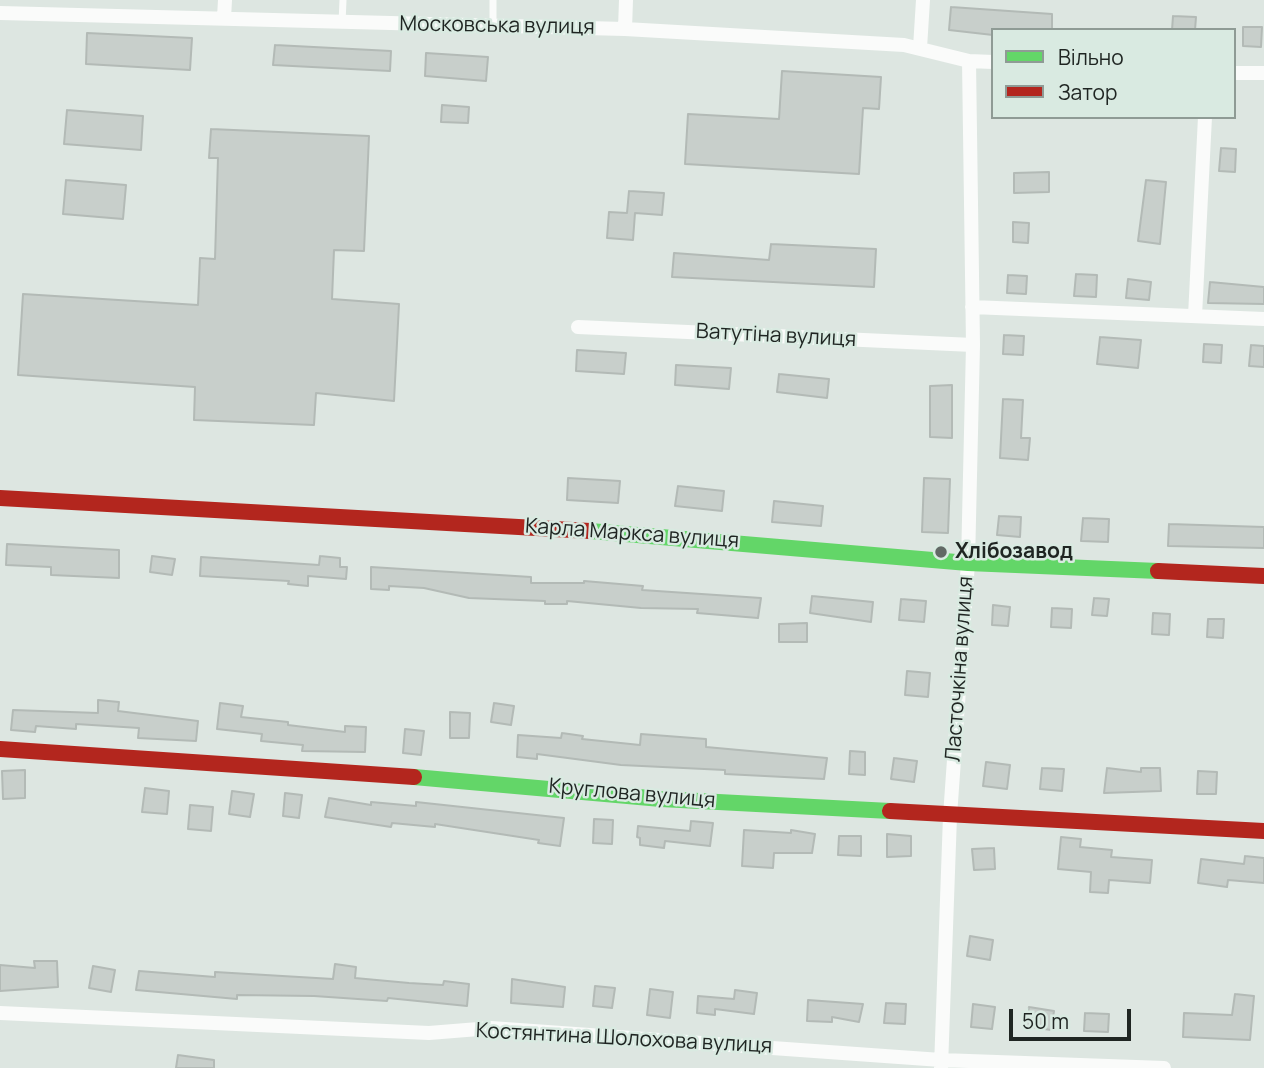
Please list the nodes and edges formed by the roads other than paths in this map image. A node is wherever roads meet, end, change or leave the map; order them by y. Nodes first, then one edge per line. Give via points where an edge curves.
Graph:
1 (225, 0) edge
2 (343, 0) edge
3 (493, 0) edge
4 (626, 0) edge
5 (923, 0) edge
6 (0, 13) edge
7 (224, 18) junction
8 (493, 23) junction
9 (342, 24) junction
10 (625, 29) junction
11 (920, 48) junction
12 (969, 61) junction
13 (991, 62) edge
14 (1236, 73) edge
15 (1264, 73) edge
16 (1205, 119) edge
17 (972, 307) junction
18 (1195, 316) junction
19 (1264, 319) edge
20 (578, 327) dead end
21 (973, 345) junction
22 (0, 498) edge
23 (968, 563) junction
24 (1264, 576) edge
25 (0, 749) edge
26 (950, 816) junction
27 (1264, 831) edge
28 (0, 1013) edge
29 (941, 1064) edge
30 (1164, 1068) edge

1 - 7 street
2 - 9 lane
3 - 8 lane
4 - 10 street
5 - 11 street
6 - 7 street, Московська вулиця
7 - 9 street, Московська вулиця
8 - 9 street, Московська вулиця
8 - 10 street, Московська вулиця
10 - 11 street, Московська вулиця
11 - 12 street, Московська вулиця
12 - 13 street, Московська вулиця
12 - 17 street, Ласточкіна вулиця
14 - 15 street
16 - 18 street
17 - 18 street
17 - 21 street, Ласточкіна вулиця
18 - 19 street
20 - 21 street, Ватутіна вулиця
21 - 23 street, Ласточкіна вулиця
22 - 23 street, Карла Маркса вулиця via 494,524
23 - 24 street, Карла Маркса вулиця
23 - 26 street, Ласточкіна вулиця
25 - 26 street, Круглова вулиця
26 - 27 street, Круглова вулиця
26 - 29 street, Ласточкіна вулиця
28 - 29 street, Костянтина Шолохова вулиця via 429,1033 491,1028
29 - 30 street, Костянтина Шолохова вулиця

